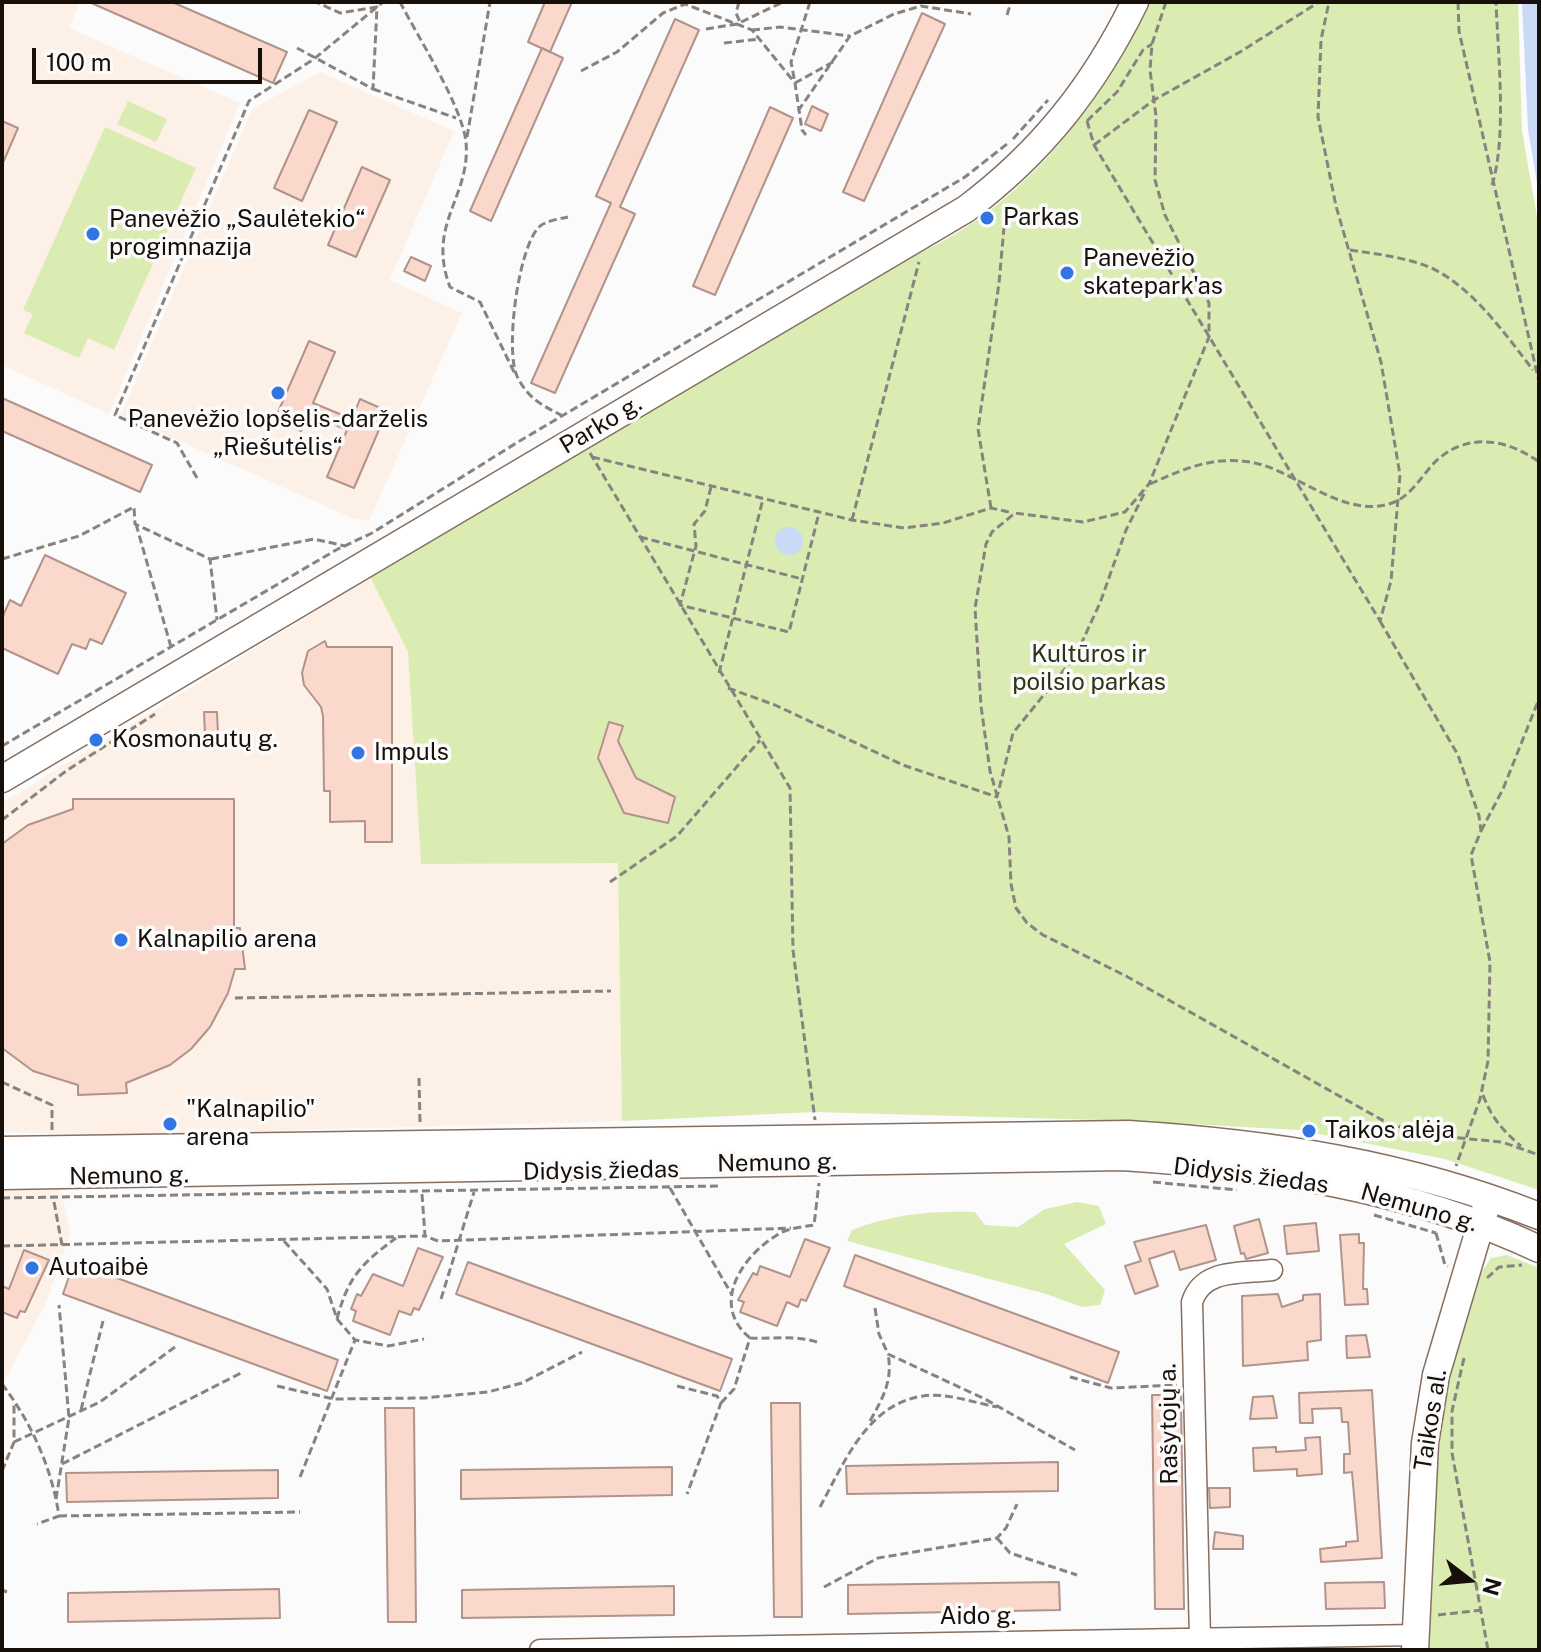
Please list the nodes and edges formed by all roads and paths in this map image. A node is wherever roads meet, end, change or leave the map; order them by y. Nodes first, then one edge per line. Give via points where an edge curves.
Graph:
1 (316, 2) edge
2 (383, 2) edge
3 (400, 2) edge
4 (490, 2) edge
5 (700, 2) edge
6 (739, 2) edge
7 (783, 2) edge
8 (810, 2) edge
9 (1011, 2) edge
10 (1135, 2) edge
11 (1166, 2) edge
12 (1319, 2) edge
13 (1329, 2) edge
14 (1458, 2) edge
15 (1496, 2) edge
16 (684, 3) edge
17 (377, 7) junction
18 (704, 11) junction
19 (971, 14) dead end
20 (1007, 15) dead end
21 (738, 23) junction
22 (706, 29) dead end
23 (752, 30) junction
24 (800, 31) junction
25 (850, 36) junction
26 (760, 39) junction
27 (724, 43) dead end
28 (1152, 44) junction
29 (297, 48) dead end
30 (314, 59) junction
31 (835, 61) junction
32 (581, 71) dead end
33 (795, 83) junction
34 (373, 89) junction
35 (1154, 100) junction
36 (1071, 107) junction
37 (798, 111) junction
38 (458, 119) junction
39 (806, 135) dead end
40 (466, 141) junction
41 (1094, 145) junction
42 (1010, 173) junction
43 (1492, 186) junction
44 (568, 217) dead end
45 (1349, 250) junction
46 (920, 262) dead end
47 (1209, 337) junction
48 (515, 374) junction
49 (1535, 374) junction
50 (1539, 382) edge
51 (563, 416) junction
52 (589, 449) dead end
53 (592, 457) junction
54 (1539, 462) edge
55 (197, 478) dead end
56 (1294, 481) junction
57 (1149, 484) junction
58 (711, 486) junction
59 (763, 499) junction
60 (1401, 500) junction
61 (991, 508) junction
62 (819, 513) junction
63 (1015, 513) junction
64 (852, 520) junction
65 (135, 524) junction
66 (640, 537) junction
67 (345, 546) junction
68 (694, 551) junction
69 (2, 559) edge
70 (210, 559) junction
71 (747, 565) junction
72 (802, 579) junction
73 (680, 605) junction
74 (733, 618) junction
75 (217, 620) junction
76 (1380, 621) junction
77 (171, 647) junction
78 (719, 673) junction
79 (728, 688) junction
80 (1539, 699) edge
81 (163, 709) dead end
82 (760, 740) junction
83 (2, 746) edge
84 (2, 779) edge
85 (997, 797) junction
86 (2, 820) edge
87 (1481, 831) junction
88 (610, 882) dead end
89 (611, 991) dead end
90 (235, 998) dead end
91 (2, 1082) edge
92 (1482, 1091) junction
93 (1465, 1139) junction
94 (1524, 1149) junction
95 (2, 1150) edge
96 (52, 1150) junction
97 (1539, 1155) edge
98 (822, 1166) junction
99 (1456, 1166) dead end
100 (2, 1176) edge
101 (1140, 1180) dead end
102 (729, 1186) dead end
103 (670, 1187) junction
104 (53, 1189) junction
105 (1244, 1191) dead end
106 (474, 1192) junction
107 (1489, 1196) junction
108 (2, 1198) edge
109 (1368, 1213) dead end
110 (1539, 1216) edge
111 (1479, 1225) junction
112 (798, 1228) junction
113 (693, 1230) junction
114 (425, 1236) dead end
115 (398, 1237) junction
116 (459, 1239) junction
117 (282, 1240) junction
118 (62, 1245) junction
119 (2, 1246) edge
120 (1532, 1257) edge
121 (1464, 1269) junction
122 (1272, 1270) dead end
123 (1484, 1288) dead end
124 (732, 1295) junction
125 (441, 1299) dead end
126 (59, 1305) dead end
127 (875, 1308) dead end
128 (337, 1319) junction
129 (103, 1321) dead end
130 (750, 1338) junction
131 (424, 1339) dead end
132 (355, 1340) junction
133 (817, 1342) dead end
134 (175, 1347) dead end
135 (582, 1352) dead end
136 (888, 1354) junction
137 (1465, 1354) dead end
138 (243, 1372) dead end
139 (1070, 1377) dead end
140 (2, 1384) edge
141 (1194, 1384) junction
142 (277, 1386) dead end
143 (677, 1386) dead end
144 (13, 1399) junction
145 (334, 1399) junction
146 (721, 1403) junction
147 (1001, 1408) junction
148 (81, 1412) junction
149 (69, 1418) junction
150 (868, 1424) junction
151 (33, 1435) junction
152 (14, 1442) junction
153 (1075, 1450) dead end
154 (62, 1464) junction
155 (2, 1471) edge
156 (300, 1477) dead end
157 (687, 1494) dead end
158 (56, 1499) junction
159 (1017, 1504) dead end
160 (820, 1507) dead end
161 (300, 1512) dead end
162 (59, 1516) junction
163 (37, 1524) dead end
164 (997, 1538) junction
165 (1077, 1575) dead end
166 (824, 1587) dead end
167 (1482, 1610) junction
168 (1416, 1634) edge
169 (1200, 1639) junction
170 (892, 1647) edge
171 (540, 1650) edge
172 (1488, 1650) edge

1 - 17 path via 340,13
2 - 17 path
3 - 38 path
4 - 40 path
5 - 18 path
6 - 21 path
7 - 21 path
8 - 24 path
9 - 20 path
10 - 36 main road, Parko g. via 1099,69
11 - 28 path
12 - 35 path
13 - 45 path via 1321,40 1318,117
14 - 43 path via 1459,31
15 - 43 path via 1497,171
16 - 18 path
16 - 32 path
17 - 30 path
17 - 34 path
18 - 21 path
19 - 25 path via 921,6
21 - 22 path
21 - 23 path
23 - 24 path
23 - 26 path
24 - 25 path
24 - 33 path via 791,62
25 - 31 path
26 - 27 path
26 - 33 path
28 - 35 path
28 - 36 path via 1117,92
29 - 30 path
30 - 34 path
30 - 55 path via 249,101 115,415 177,443
31 - 33 path
31 - 37 path
33 - 37 path
34 - 38 path
35 - 41 path
35 - 47 path via 1159,198 1209,303
36 - 41 path
36 - 42 main road, Parko g.
36 - 51 path via 1009,143 965,177
37 - 39 path
38 - 40 path
40 - 48 path via 465,166 441,245 443,268 450,287 480,302
41 - 47 path
42 - 61 path via 978,429
42 - 84 main road, Parko g. via 966,209
43 - 49 path
44 - 48 path via 541,224 527,243 515,289
45 - 49 path via 1400,257 1442,274 1499,327
45 - 60 path via 1381,362
46 - 64 path
47 - 56 path
47 - 57 path
48 - 51 path via 533,400
49 - 50 path
51 - 67 path
52 - 53 path
53 - 58 path
53 - 66 path
54 - 60 path via 1509,445 1454,446
56 - 57 path via 1250,462 1214,460
56 - 60 path via 1352,503 1386,506
56 - 76 path
57 - 63 path via 1125,512 1103,520
57 - 85 path via 1076,655 1013,733
58 - 59 path
58 - 68 path via 705,511 694,524
59 - 62 path
59 - 71 path
60 - 76 path
61 - 63 path
61 - 64 path via 904,528
62 - 64 path
62 - 72 path
63 - 85 path via 986,544 975,608 981,706
65 - 69 path via 134,507 79,536
65 - 70 path
65 - 77 path
66 - 68 path
66 - 73 path
67 - 70 path via 314,539
67 - 75 path
68 - 71 path
68 - 73 path
70 - 75 path
71 - 72 path
71 - 74 path
72 - 74 path via 789,632
73 - 74 path
73 - 78 path
74 - 78 path
75 - 77 path
76 - 87 path via 1458,755
77 - 83 path
78 - 79 path
79 - 82 path
79 - 85 path via 903,765
80 - 87 path
81 - 86 path via 66,771
82 - 88 path via 677,836
82 - 98 path via 790,788 793,950
85 - 93 path via 1009,837 1016,908 1043,935 1391,1125
87 - 92 path via 1471,855 1490,962 1488,1061
89 - 90 path
91 - 96 path via 52,1105
92 - 93 path
92 - 94 path via 1496,1121
93 - 94 path
93 - 99 path
94 - 97 path
95 - 96 main road, Nemuno g.
96 - 98 main road, Nemuno g.
98 - 104 main road, Nemuno g.
98 - 107 main road, Nemuno g. via 1128,1134 1332,1155
98 - 111 main road, Nemuno g. via 1122,1157 1197,1162 1325,1182
98 - 112 path via 814,1225
100 - 104 main road, Nemuno g.
101 - 105 path, Didysis žiedas
102 - 103 path, Didysis žiedas
103 - 106 path, Didysis žiedas
103 - 113 path
104 - 106 path, Didysis žiedas
104 - 108 path, Didysis žiedas
104 - 118 path
106 - 116 path
107 - 110 main road, Nemuno g.
107 - 111 main road, Taikos al.
109 - 121 path via 1436,1233 1445,1265
111 - 120 main road, Nemuno g.
111 - 121 main road, Taikos al.
112 - 113 path
112 - 124 path via 779,1233 748,1257
113 - 116 path
113 - 124 path
114 - 115 path
115 - 117 path
115 - 128 path via 345,1288
116 - 125 path
117 - 118 path
117 - 128 path via 327,1289
118 - 119 path
120 - 123 path via 1499,1267
121 - 168 main road, Taikos al. via 1436,1375 1425,1443
122 - 141 street, Rašytojų a. via 1207,1278 1196,1290
124 - 130 path via 734,1322
126 - 149 path
127 - 136 path
128 - 132 path
129 - 148 path
130 - 133 path via 791,1335
130 - 146 path via 734,1389
131 - 132 path via 388,1346
132 - 145 path
134 - 148 path
135 - 145 path via 522,1383 488,1392
136 - 147 path
136 - 150 path via 891,1371 885,1395
137 - 167 path via 1452,1411 1452,1453
138 - 154 path
139 - 141 path via 1111,1388
140 - 144 path
141 - 169 street, Rašytojų a.
142 - 145 path
143 - 146 path via 717,1396
144 - 151 path
144 - 152 path
145 - 156 path
146 - 157 path
147 - 150 path via 923,1396 892,1407
147 - 153 path
148 - 149 path
149 - 151 path
149 - 154 path
150 - 160 path
151 - 152 path
151 - 158 path
152 - 155 path
154 - 158 path
158 - 162 path
159 - 164 path
161 - 162 path
162 - 163 path
164 - 165 path via 1010,1553
164 - 166 path via 878,1558
167 - 168 path
167 - 172 path
168 - 169 street, Aido g.
169 - 170 street, Aido g.
170 - 171 street, Aido g.

